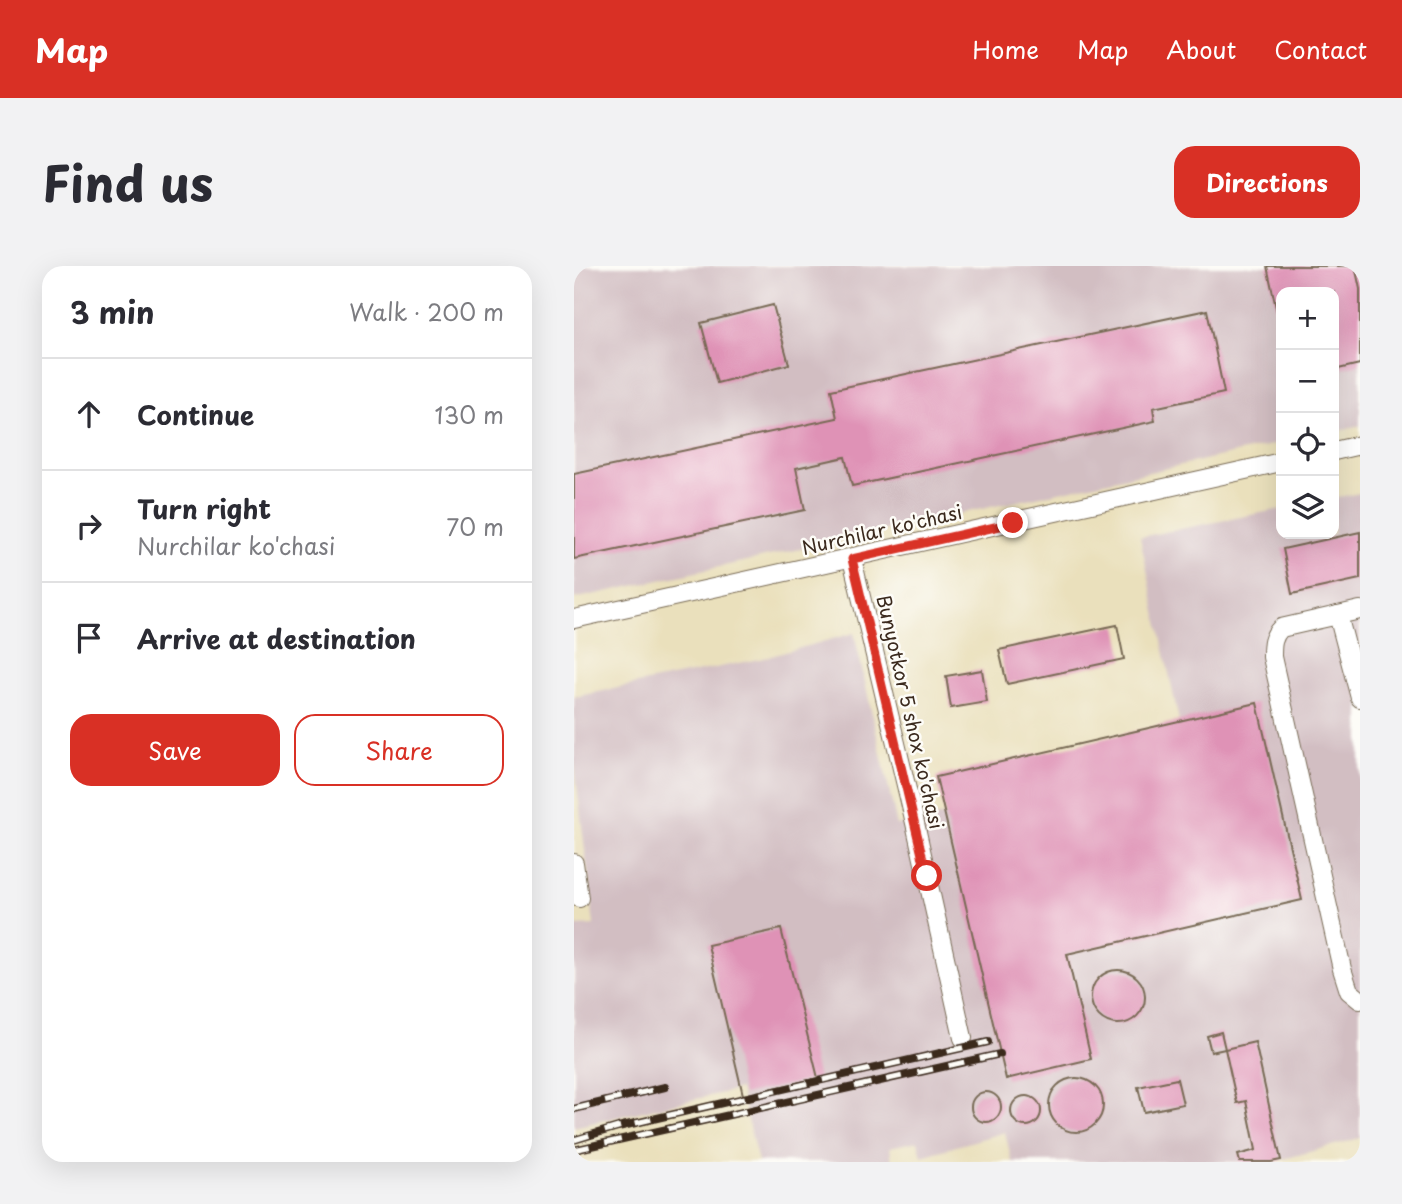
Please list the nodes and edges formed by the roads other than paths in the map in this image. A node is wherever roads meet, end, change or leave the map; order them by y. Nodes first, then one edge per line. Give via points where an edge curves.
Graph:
1 (1360, 445) edge
2 (1339, 450) edge
3 (1276, 463) edge
4 (852, 559) junction
5 (1360, 610) edge
6 (1338, 615) junction
7 (574, 619) edge
8 (1360, 698) edge
9 (574, 863) edge
10 (579, 898) dead end
11 (1360, 1000) edge
12 (963, 1038) dead end

1 - 2 street
3 - 4 street, Nurchilar ko'chasi
4 - 7 street, Nurchilar ko'chasi
4 - 12 street, Bunyotkor 5 shox ko'chasi
5 - 6 street
6 - 8 street
6 - 11 street via 1281,628 1274,635 1272,657 1342,969 1349,991
9 - 10 street

